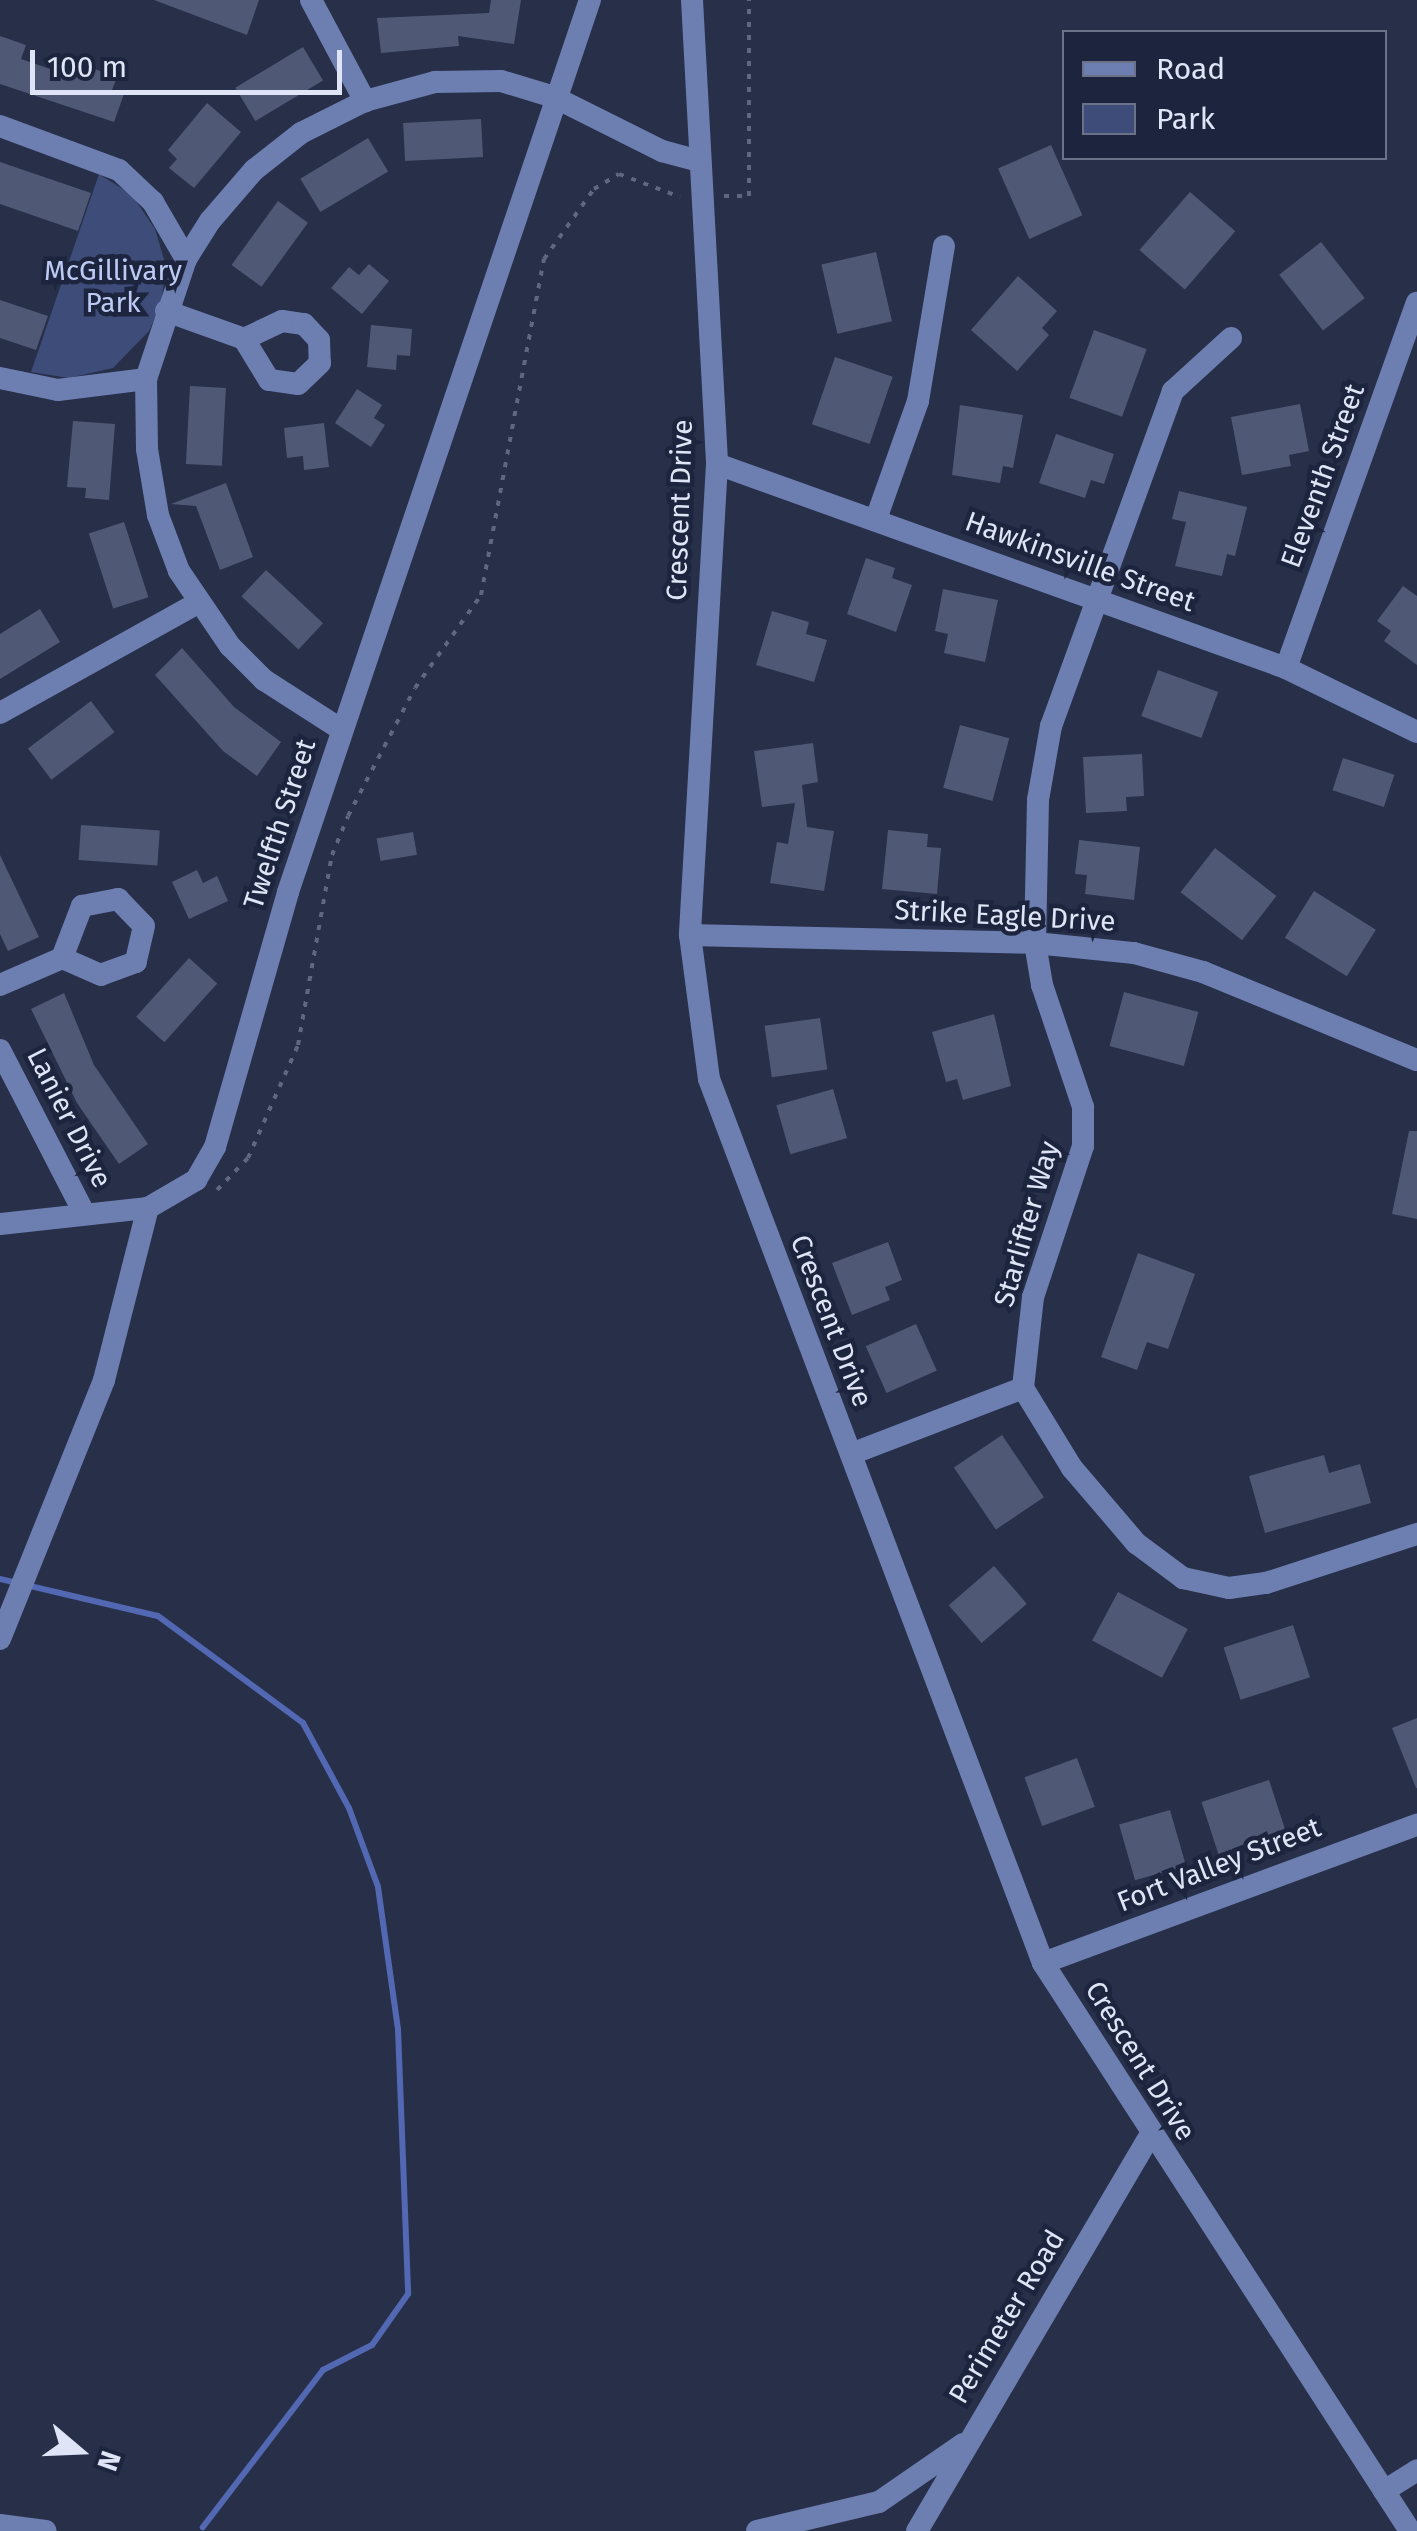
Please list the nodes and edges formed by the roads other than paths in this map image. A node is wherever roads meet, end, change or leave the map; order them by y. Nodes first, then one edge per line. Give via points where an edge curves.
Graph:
1 (311, 0) edge
2 (590, 0) edge
3 (692, 0) edge
4 (554, 97) junction
5 (364, 101) junction
6 (0, 126) edge
7 (699, 162) junction
8 (944, 246) dead end
9 (186, 259) junction
10 (1417, 303) edge
11 (166, 311) junction
12 (244, 338) dead end
13 (1231, 338) dead end
14 (0, 378) edge
15 (146, 378) junction
16 (717, 464) junction
17 (876, 519) junction
18 (1094, 597) junction
19 (198, 602) junction
20 (1286, 668) junction
21 (0, 713) edge
22 (342, 730) junction
23 (1417, 732) edge
24 (690, 935) junction
25 (1036, 942) junction
26 (62, 958) dead end
27 (0, 985) edge
28 (0, 1050) edge
29 (1417, 1060) edge
30 (148, 1208) junction
31 (84, 1213) junction
32 (0, 1224) edge
33 (1023, 1388) junction
34 (851, 1454) junction
35 (1417, 1534) edge
36 (0, 1639) edge
37 (1417, 1825) edge
38 (1043, 1963) junction
39 (1151, 2134) junction
40 (970, 2440) junction
41 (1417, 2470) edge
42 (1384, 2491) junction
43 (0, 2525) edge
44 (46, 2531) edge
45 (756, 2531) edge
46 (916, 2531) edge
47 (1410, 2531) edge

1 - 5 street
2 - 4 street, Twelfth Street
3 - 7 street, Crescent Drive
4 - 5 street via 501,80 469,80
4 - 7 street via 662,151
4 - 22 street, Twelfth Street
5 - 9 street via 264,161
6 - 9 street via 119,170 153,202
7 - 16 street, Crescent Drive
8 - 17 street via 918,401
9 - 11 street
10 - 20 street, Eleventh Street
11 - 12 street
11 - 15 street
13 - 18 street, Starlifter Way via 1173,391
14 - 15 street via 58,390
15 - 19 street via 146,449 158,515
16 - 17 street, Hawkinsville Street
16 - 24 street, Crescent Drive
17 - 18 street, Hawkinsville Street
18 - 20 street, Hawkinsville Street
18 - 25 street, Starlifter Way via 1051,726 1038,800
19 - 21 street
19 - 22 street via 264,680
20 - 23 street, Hawkinsville Street
22 - 30 street, Twelfth Street via 216,1146 196,1180
24 - 25 street, Strike Eagle Drive
24 - 34 street, Crescent Drive via 709,1080
25 - 29 street, Strike Eagle Drive via 1168,960
25 - 33 street, Starlifter Way via 1042,986 1084,1107 1083,1146 1033,1297
26 - 27 street
28 - 31 street, Lanier Drive
30 - 31 street
30 - 36 street via 90,1420 38,1533
31 - 32 street
33 - 34 street
33 - 35 street via 1072,1468 1136,1542 1183,1578 1229,1588 1266,1583
34 - 38 street, Crescent Drive
37 - 38 street, Fort Valley Street
38 - 39 street, Crescent Drive
39 - 40 street, Perimeter Road
39 - 42 street, Crescent Drive
40 - 45 street via 880,2502
40 - 46 street, Perimeter Road
41 - 42 street
42 - 47 street, Crescent Drive
43 - 44 street

